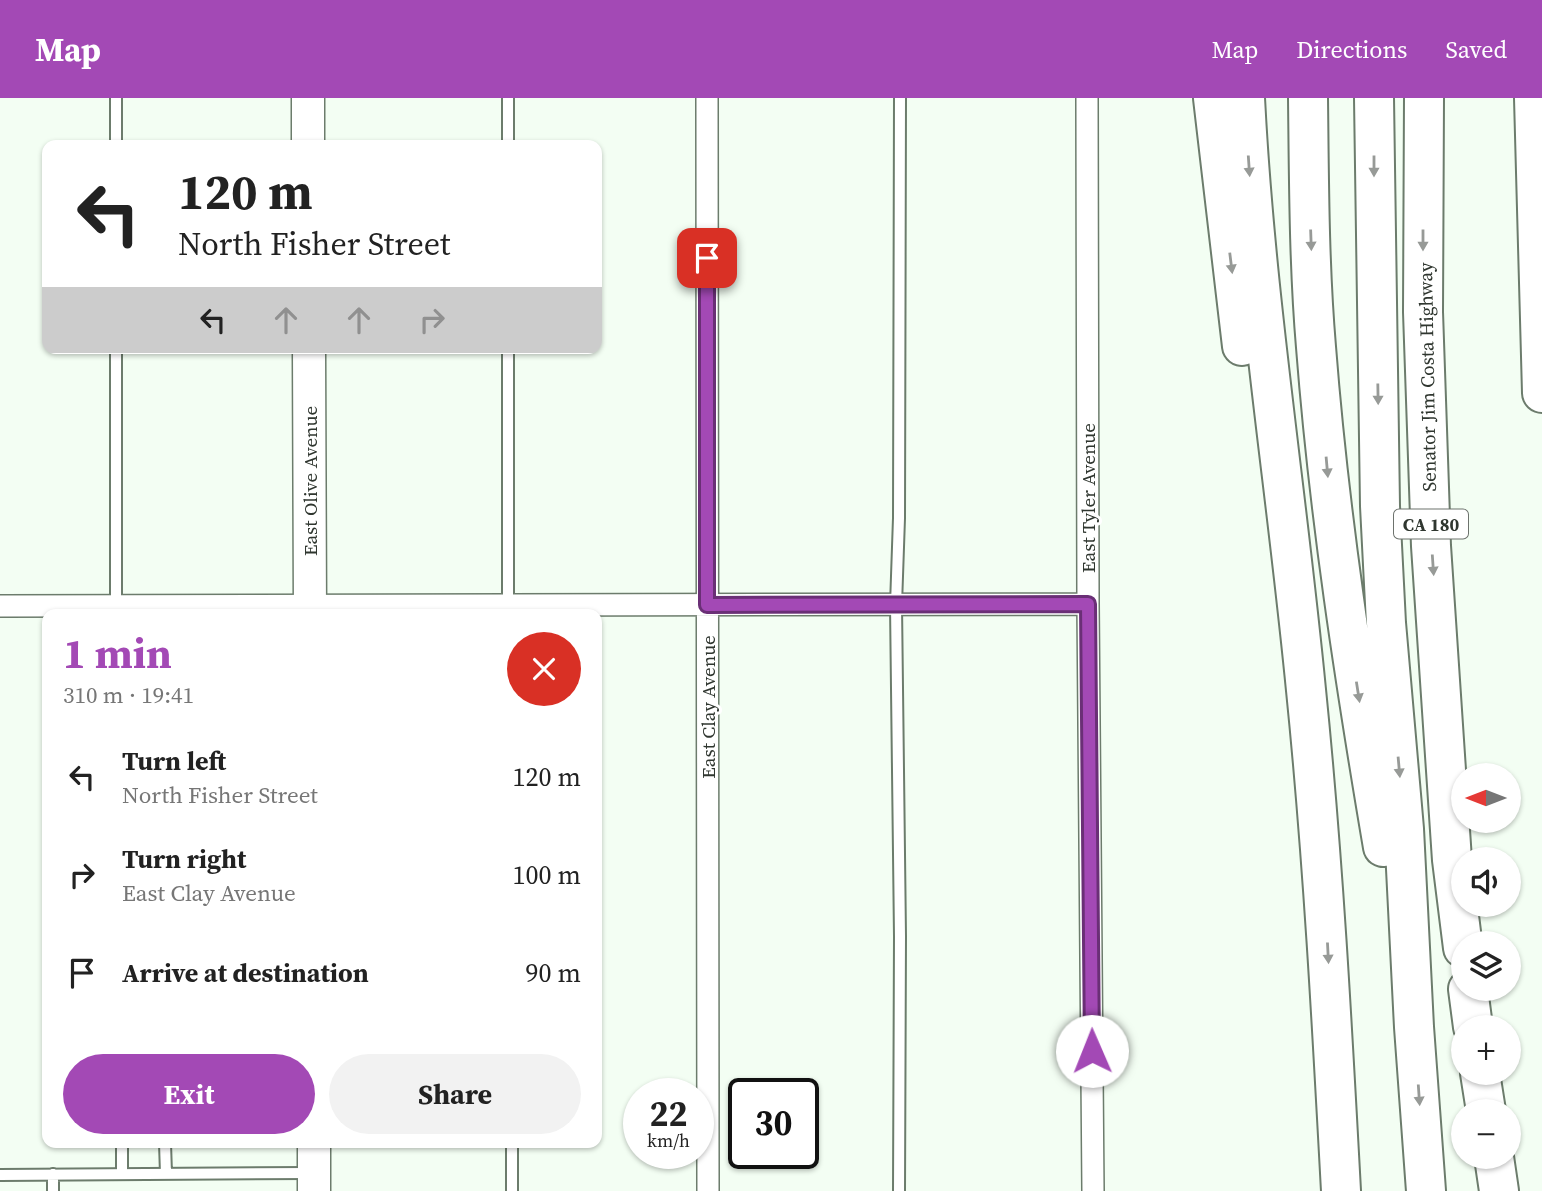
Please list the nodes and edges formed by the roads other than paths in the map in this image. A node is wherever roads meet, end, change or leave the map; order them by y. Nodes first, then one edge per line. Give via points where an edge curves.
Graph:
1 (116, 98) edge
2 (308, 98) edge
3 (508, 98) edge
4 (707, 98) edge
5 (900, 98) edge
6 (1087, 98) edge
7 (1213, 98) edge
8 (1245, 98) edge
9 (1308, 98) edge
10 (1374, 98) edge
11 (1424, 98) edge
12 (1534, 98) edge
13 (116, 140) edge
14 (308, 140) edge
15 (508, 140) edge
16 (116, 354) edge
17 (309, 354) edge
18 (508, 354) edge
19 (1542, 393) edge
20 (1088, 604) junction
21 (707, 605) junction
22 (896, 605) junction
23 (0, 606) edge
24 (511, 608) edge
25 (87, 609) edge
26 (116, 609) edge
27 (310, 609) edge
28 (410, 609) edge
29 (1326, 913) junction
30 (1461, 931) edge
31 (1414, 1027) junction
32 (122, 1148) edge
33 (166, 1148) edge
34 (512, 1148) edge
35 (314, 1169) edge
36 (1496, 1169) edge
37 (53, 1174) junction
38 (122, 1174) junction
39 (166, 1174) junction
40 (0, 1175) edge
41 (53, 1191) edge
42 (512, 1191) edge
43 (708, 1191) edge
44 (898, 1191) edge
45 (1093, 1191) edge
46 (1341, 1191) edge
47 (1426, 1191) edge
48 (1499, 1191) edge

1 - 13 lane
2 - 14 main road
3 - 15 lane
4 - 21 street, East Clay Avenue
5 - 22 lane
6 - 20 street, East Tyler Avenue
7 -> 29 highway via 1268,542
8 -> 29 highway
9 -> 31 highway via 1316,345 1329,484 1354,669
10 -> 31 highway via 1380,506
11 -> 30 highway, Senator Jim Costa Highway / CA 180 via 1423,312 1431,546
12 - 19 highway
16 - 26 lane
17 - 27 main road, East Olive Avenue
18 - 24 lane
20 - 22 street
20 - 45 street, East Tyler Avenue
21 - 22 street
21 - 24 street
21 - 43 street, East Clay Avenue
22 - 44 lane
23 - 25 street
24 - 28 street
29 -> 46 highway
31 -> 47 highway
32 - 38 lane
33 - 39 lane
34 - 42 lane
35 - 39 lane
36 - 48 highway
37 - 38 lane
37 - 40 lane
37 - 41 lane
38 - 39 lane

